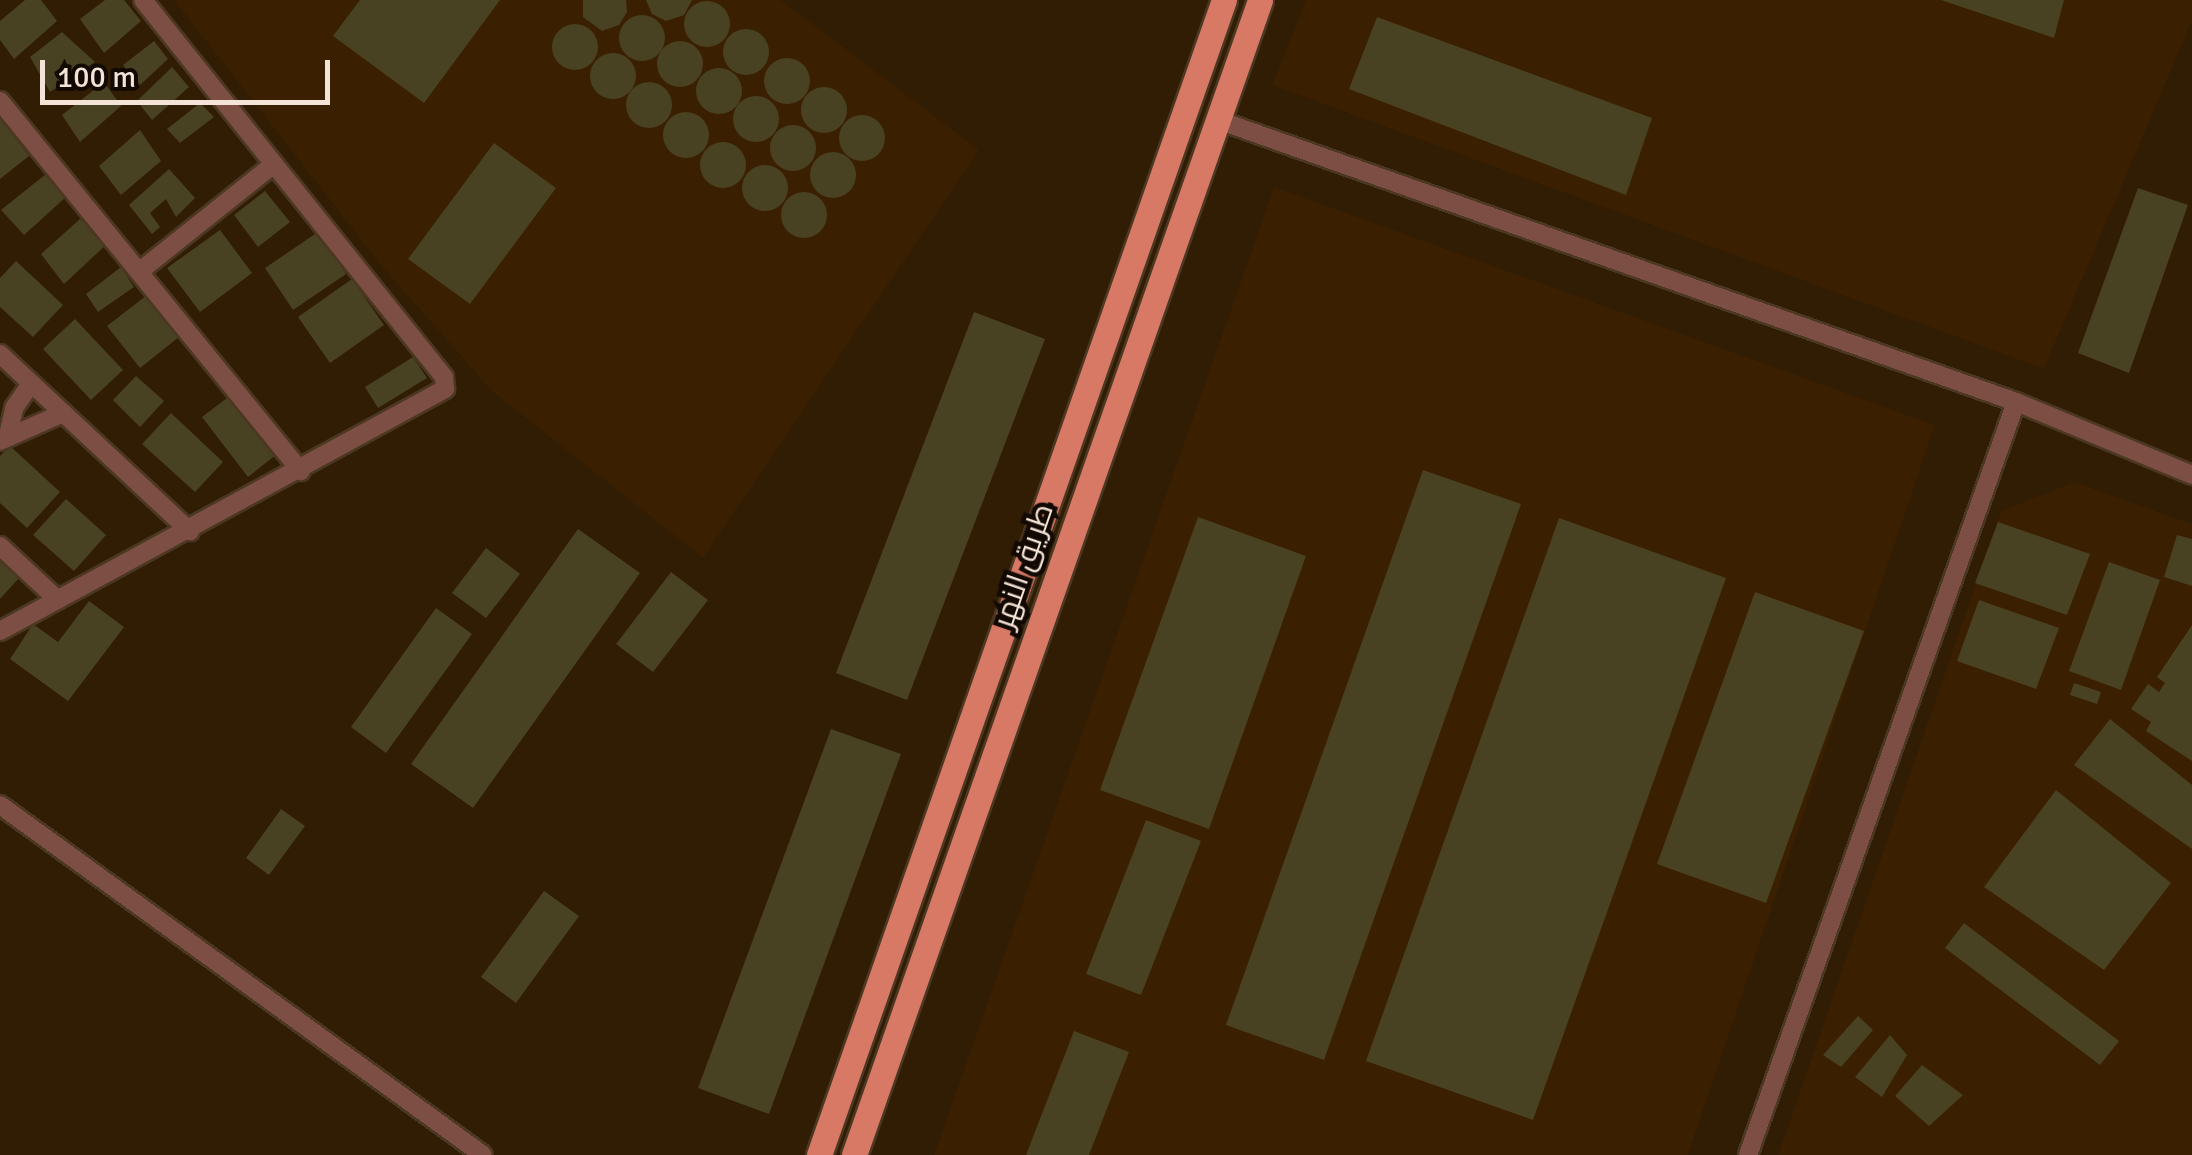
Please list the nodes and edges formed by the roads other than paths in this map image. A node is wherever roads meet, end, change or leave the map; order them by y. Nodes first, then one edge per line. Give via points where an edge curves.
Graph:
1 (144, 0) edge
2 (1224, 0) edge
3 (1260, 0) edge
4 (0, 101) edge
5 (1218, 120) junction
6 (274, 164) junction
7 (140, 272) junction
8 (0, 354) edge
9 (31, 384) junction
10 (2016, 402) junction
11 (63, 413) junction
12 (4, 438) edge
13 (301, 471) junction
14 (2192, 475) edge
15 (190, 531) junction
16 (0, 546) edge
17 (58, 600) junction
18 (0, 631) edge
19 (0, 806) edge
20 (482, 1155) edge
21 (819, 1155) edge
22 (854, 1155) edge
23 (1748, 1155) edge

1 - 6 street
2 - 21 main road, طريق النهر
3 - 5 main road, طريق النهر
4 - 7 street
5 - 10 street
5 - 22 main road, طريق النهر
6 - 7 street
6 - 13 street via 446,383 438,399
7 - 13 street
8 - 9 street
9 - 11 street
9 - 12 street
10 - 14 street
10 - 23 street
11 - 12 street
11 - 15 street
13 - 15 street
15 - 17 street
16 - 17 street
17 - 18 street
19 - 20 street

